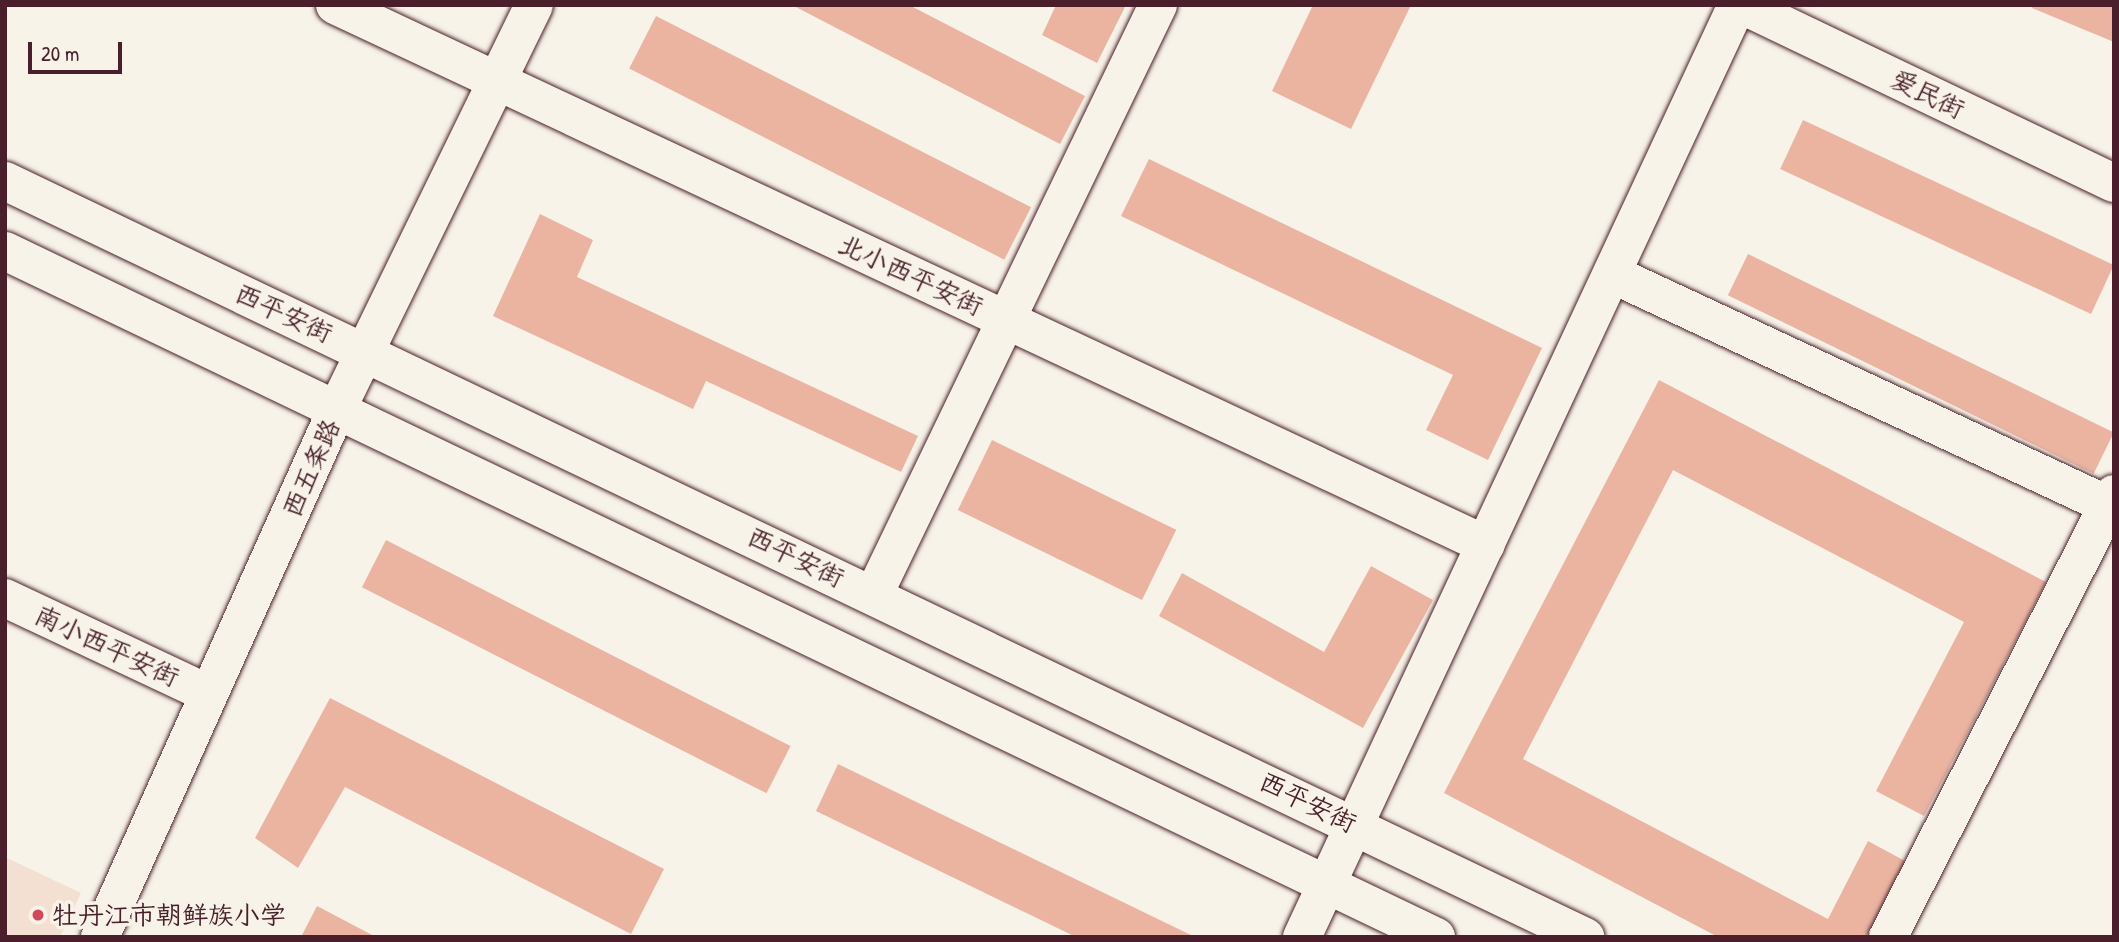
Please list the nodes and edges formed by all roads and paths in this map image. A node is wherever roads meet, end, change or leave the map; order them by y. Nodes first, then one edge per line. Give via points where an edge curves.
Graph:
1 (335, 5) edge
2 (534, 5) edge
3 (1158, 5) edge
4 (1739, 5) edge
5 (498, 81) junction
6 (5, 181) edge
7 (2114, 183) edge
8 (5, 251) edge
9 (1612, 274) junction
10 (1006, 320) junction
11 (368, 352) junction
12 (337, 410) junction
13 (2112, 503) edge
14 (1486, 545) junction
15 (874, 594) junction
16 (5, 598) edge
17 (209, 694) junction
18 (1355, 825) junction
19 (1327, 883) junction
20 (100, 937) edge
21 (1302, 937) edge
22 (1436, 937) edge
23 (1585, 937) edge
24 (1888, 937) edge

1 - 5 street, 北小西平安街
2 - 5 street, 西五条路
3 - 10 street
4 - 7 street, 爱民街
4 - 9 street
5 - 10 street, 北小西平安街
5 - 11 street, 西五条路
6 - 11 street, 西平安街
8 - 12 street
9 - 13 street
9 - 14 street
10 - 14 street, 北小西平安街
10 - 15 street
11 - 12 street, 西五条路
11 - 15 street, 西平安街
12 - 17 street, 西五条路
12 - 19 street
13 - 24 street
14 - 18 street
15 - 18 street, 西平安街
16 - 17 street, 南小西平安街
17 - 20 street, 西五条路
18 - 19 street
18 - 23 street, 西平安街
19 - 21 street
19 - 22 street

